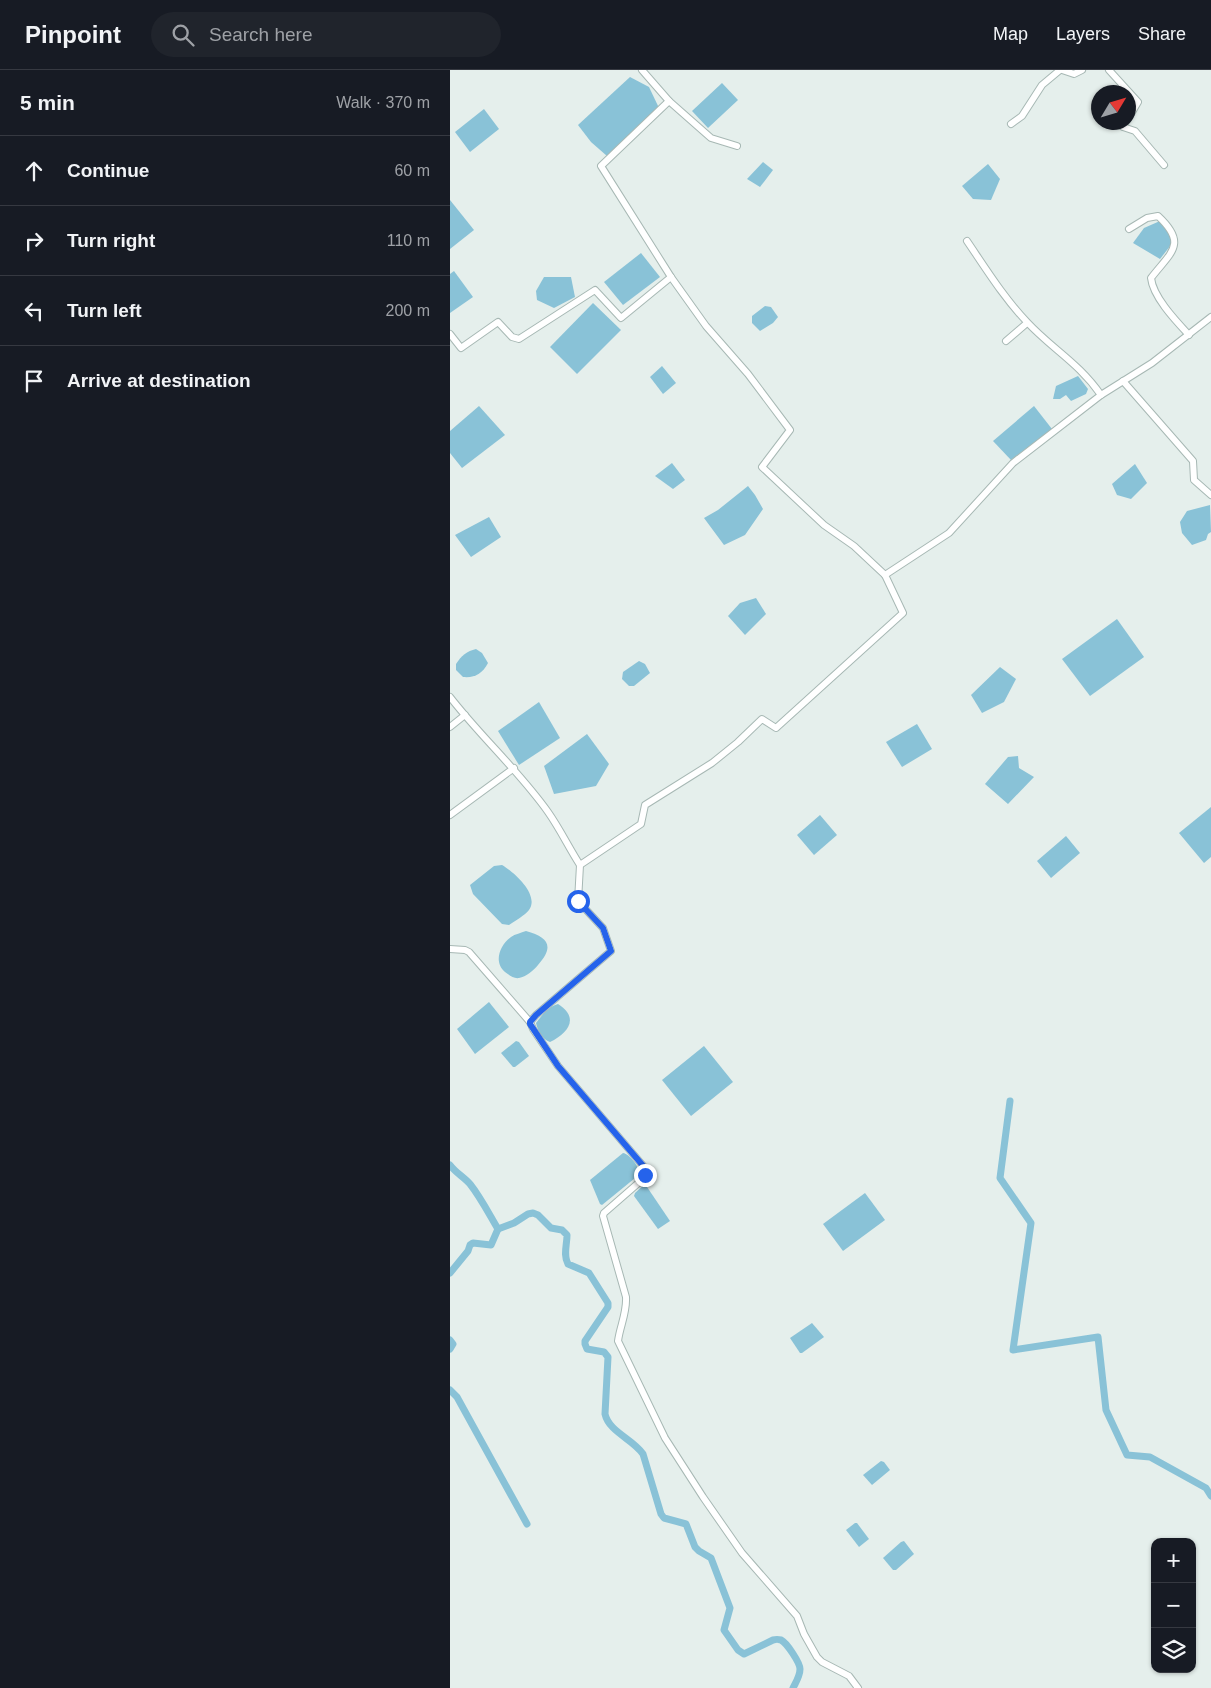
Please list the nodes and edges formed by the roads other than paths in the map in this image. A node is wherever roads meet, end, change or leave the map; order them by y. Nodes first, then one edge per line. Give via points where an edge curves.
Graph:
1 (642, 70) edge
2 (1061, 70) edge
3 (1082, 70) edge
4 (1109, 70) edge
5 (1123, 85) edge
6 (669, 101) junction
7 (1011, 124) dead end
8 (1132, 130) edge
9 (738, 146) dead end
10 (1164, 165) dead end
11 (1129, 229) dead end
12 (967, 241) dead end
13 (671, 276) junction
14 (1211, 317) edge
15 (1027, 323) junction
16 (450, 334) edge
17 (1189, 335) junction
18 (1006, 341) dead end
19 (1123, 381) junction
20 (1101, 395) junction
21 (1211, 495) edge
22 (884, 575) junction
23 (450, 697) edge
24 (464, 716) junction
25 (450, 727) edge
26 (514, 768) junction
27 (450, 815) edge
28 (580, 865) junction
29 (450, 949) edge
30 (530, 1022) junction
31 (858, 1688) edge

1 - 6 street
2 - 3 street via 1074,74
2 - 7 street via 1042,85 1022,116
4 - 5 street
6 - 9 street via 711,138
6 - 13 street via 601,166
8 - 10 street
11 - 17 street via 1147,218 1158,216 1176,239 1174,247 1151,278 1152,286
12 - 15 street
13 - 16 street via 620,318 595,290 519,339 512,338 498,322 461,348
13 - 22 street via 706,326 748,374 790,430 762,466 824,525 854,546
14 - 17 street
15 - 18 street
15 - 20 street via 1079,367
17 - 19 street
19 - 20 street
19 - 21 street via 1193,461 1194,480
20 - 22 street via 1013,464 949,534
22 - 28 street via 904,613 776,728 762,719 712,763 645,805 641,824
23 - 24 street
24 - 25 street
24 - 26 street
26 - 27 street
26 - 28 street via 549,813
28 - 30 street via 578,901 603,928 611,951
29 - 30 street via 469,952
30 - 31 street via 558,1066 645,1168 643,1179 603,1216 626,1297 627,1306 618,1341 665,1438 742,1552 797,1616 817,1657 849,1676

